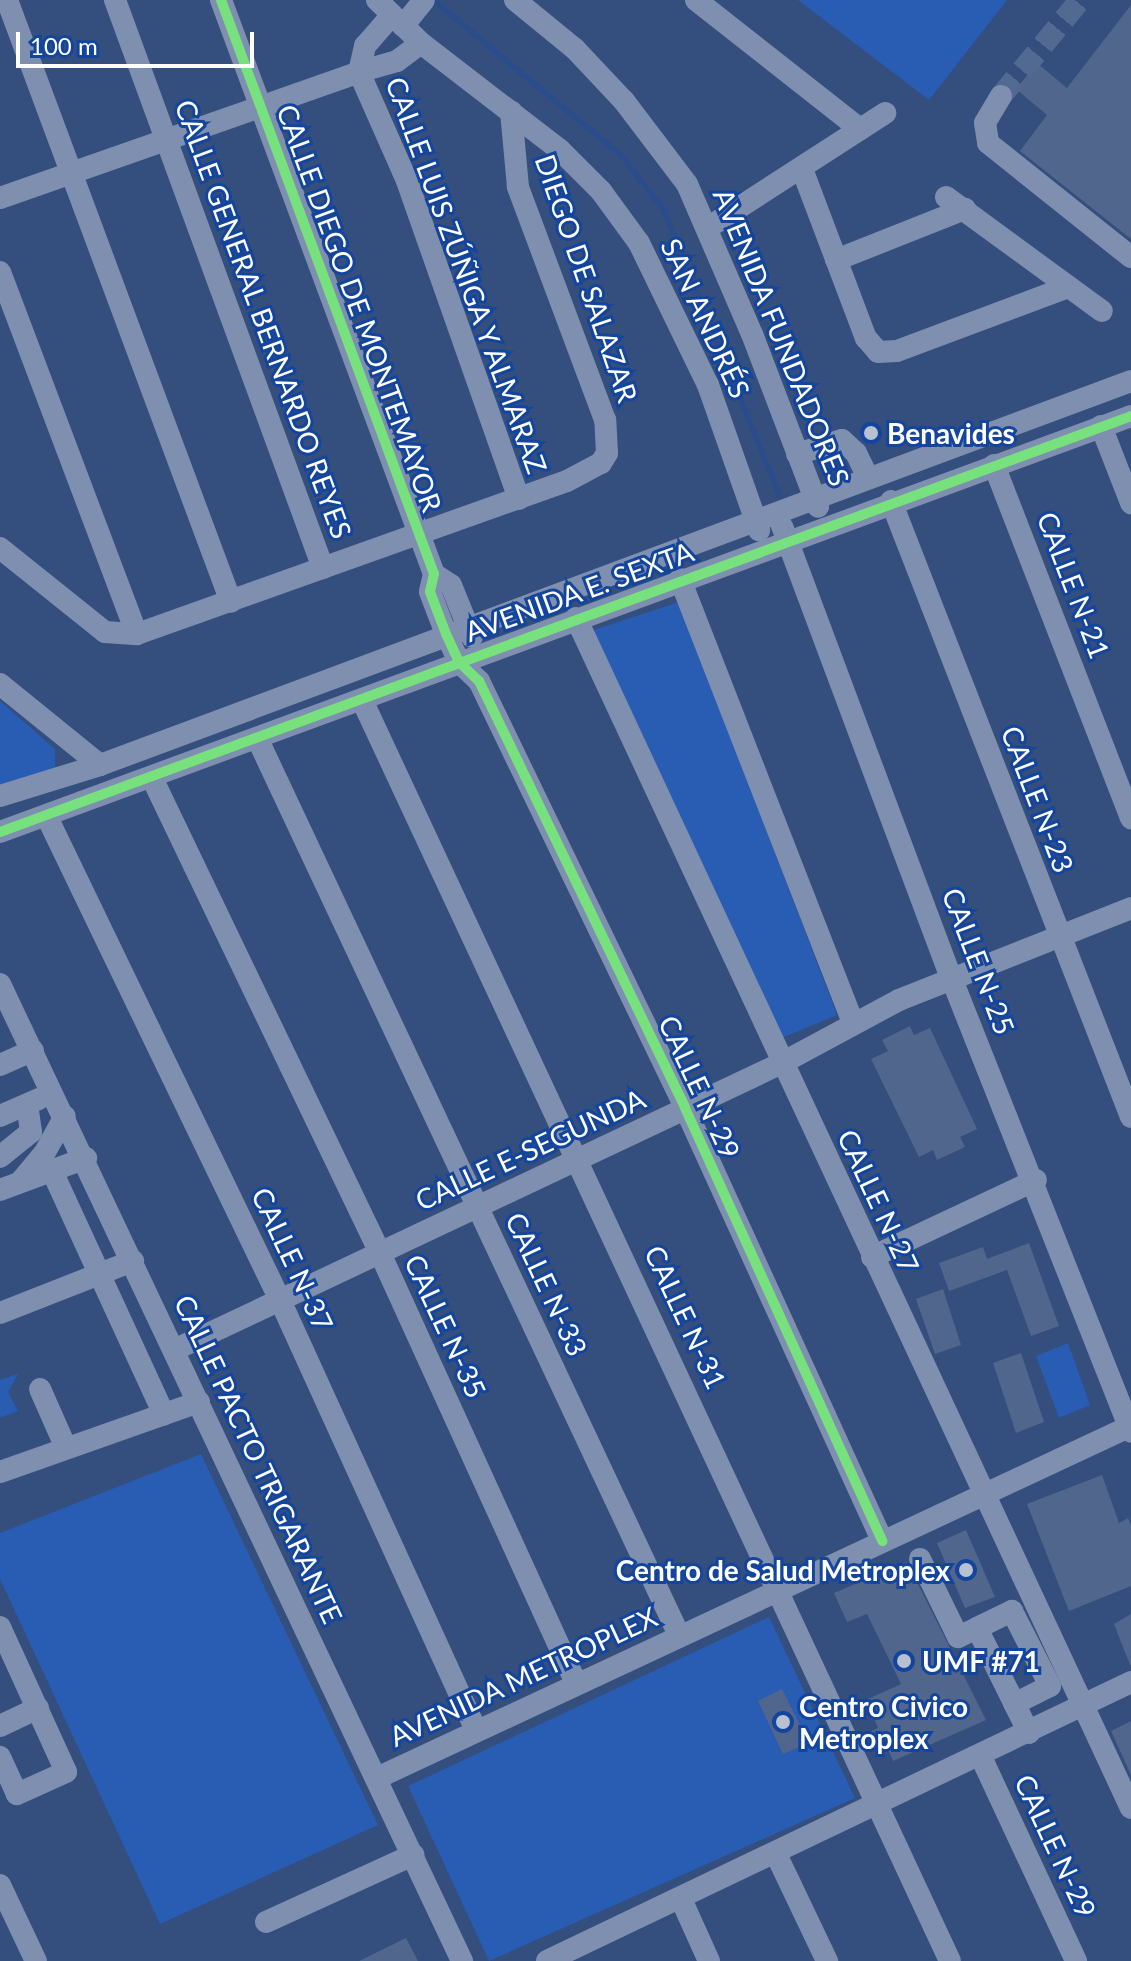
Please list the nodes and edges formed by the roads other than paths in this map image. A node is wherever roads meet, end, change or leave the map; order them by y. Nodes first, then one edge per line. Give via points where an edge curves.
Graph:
1 (7, 0) edge
2 (115, 0) edge
3 (221, 0) edge
4 (515, 0) edge
5 (696, 0) edge
6 (402, 11) edge
7 (421, 43) junction
8 (359, 72) junction
9 (1001, 96) tunnel mouth
10 (259, 104) junction
11 (511, 111) junction
12 (885, 113) dead end
13 (860, 129) junction
14 (166, 137) junction
15 (802, 169) junction
16 (71, 172) junction
17 (0, 198) edge
18 (709, 227) junction
19 (1131, 257) edge
20 (836, 260) junction
21 (0, 272) edge
22 (1068, 287) junction
23 (1102, 311) dead end
24 (1131, 381) edge
25 (1131, 416) edge
26 (1101, 426) junction
27 (797, 454) junction
28 (994, 465) junction
29 (868, 478) junction
30 (814, 496) junction
31 (519, 499) junction
32 (891, 501) junction
33 (1131, 503) edge
34 (766, 514) junction
35 (825, 525) junction
36 (417, 533) junction
37 (776, 543) junction
38 (0, 548) edge
39 (323, 568) junction
40 (434, 574) junction
41 (680, 579) junction
42 (231, 602) junction
43 (576, 618) junction
44 (468, 625) junction
45 (137, 634) junction
46 (446, 634) junction
47 (469, 658) junction
48 (0, 684) edge
49 (362, 700) junction
50 (258, 740) junction
51 (100, 765) junction
52 (153, 780) junction
53 (0, 796) edge
54 (47, 817) junction
55 (1131, 818) edge
56 (0, 832) edge
57 (1131, 908) edge
58 (1058, 935) junction
59 (951, 977) junction
60 (0, 984) edge
61 (853, 1022) junction
62 (33, 1050) junction
63 (2, 1059) edge
64 (782, 1063) junction
65 (54, 1093) junction
66 (27, 1105) junction
67 (685, 1108) junction
68 (0, 1116) edge
69 (65, 1116) junction
70 (1131, 1117) edge
71 (0, 1157) edge
72 (86, 1158) junction
73 (580, 1159) junction
74 (52, 1171) junction
75 (1036, 1180) junction
76 (10, 1187) edge
77 (478, 1207) junction
78 (380, 1253) junction
79 (872, 1257) junction
80 (133, 1261) junction
81 (100, 1276) junction
82 (280, 1300) junction
83 (0, 1313) edge
84 (174, 1350) junction
85 (40, 1389) dead end
86 (199, 1402) junction
87 (164, 1414) junction
88 (1130, 1428) edge
89 (66, 1448) junction
90 (0, 1472) edge
91 (983, 1495) junction
92 (882, 1541) junction
93 (920, 1559) dead end
94 (778, 1589) junction
95 (0, 1627) edge
96 (977, 1628) junction
97 (679, 1635) junction
98 (1032, 1651) junction
99 (997, 1668) junction
100 (1131, 1682) edge
101 (576, 1684) junction
102 (1014, 1704) junction
103 (1083, 1706) junction
104 (38, 1708) junction
105 (0, 1726) edge
106 (476, 1731) junction
107 (1029, 1733) junction
108 (0, 1757) edge
109 (981, 1757) junction
110 (377, 1778) junction
111 (877, 1807) junction
112 (1131, 1808) edge
113 (776, 1854) junction
114 (413, 1855) junction
115 (0, 1885) edge
116 (681, 1899) junction
117 (266, 1922) dead end
118 (584, 1953) edge
119 (36, 1961) edge
120 (462, 1961) edge
121 (547, 1961) edge
122 (709, 1961) edge
123 (827, 1961) edge
124 (950, 1961) edge
125 (1076, 1961) edge

1 - 16 street
2 - 14 street, CALLE GENERAL BERNARDO REYES
3 - 10 street, CALLE DIEGO DE MONTEMAYOR
4 - 18 street, AVENIDA FUNDADORES via 575,49 624,101 687,184
5 - 13 street
6 - 7 street
6 - 8 street via 365,46
7 - 8 street via 397,61
7 - 11 street
8 - 10 street
8 - 31 street, CALLE LUIS ZÚÑIGA Y ALMARAZ via 407,181
9 - 19 street via 985,123 988,143
10 - 14 street
10 - 36 street, CALLE DIEGO DE MONTEMAYOR
11 - 31 street, DIEGO DE SALAZAR via 518,187 605,420 607,453 601,463
11 - 34 street, SAN ANDRÉS via 601,191 639,243
12 - 13 street
13 - 15 street
14 - 16 street
14 - 39 street, CALLE GENERAL BERNARDO REYES
15 - 18 street
15 - 20 street
16 - 17 street
16 - 42 street
18 - 27 street, AVENIDA FUNDADORES
20 - 22 street via 955,203
20 - 22 street via 871,348 886,354
21 - 45 street
22 - 23 street
24 - 29 street, AVENIDA E. SEXTA
25 - 26 street, AVENIDA E. SEXTA
26 - 28 street, AVENIDA E. SEXTA
26 - 33 street
27 - 29 street via 842,440 856,453
27 - 30 street, AVENIDA FUNDADORES
28 - 32 street, AVENIDA E. SEXTA
28 - 55 street, CALLE N-21
29 - 30 street, AVENIDA E. SEXTA
30 - 34 street, AVENIDA E. SEXTA
30 - 35 street, AVENIDA FUNDADORES
31 - 36 street
32 - 35 street, AVENIDA E. SEXTA
32 - 58 street, CALLE N-23
34 - 37 street, CALLE N-25
34 - 44 street, AVENIDA E. SEXTA
35 - 37 street, AVENIDA E. SEXTA
36 - 39 street
36 - 40 street, CALLE DIEGO DE MONTEMAYOR
37 - 41 street, AVENIDA E. SEXTA
37 - 59 street, CALLE N-25
38 - 45 street via 105,632
39 - 42 street
40 - 44 street, CALLE DIEGO DE MONTEMAYOR via 451,585
40 - 46 street, CALLE DIEGO DE MONTEMAYOR via 430,592
41 - 43 street, AVENIDA E. SEXTA
41 - 61 street
42 - 45 street
43 - 47 street, AVENIDA E. SEXTA
43 - 64 street, CALLE N-27
44 - 46 street, AVENIDA E. SEXTA
44 - 47 street, CALLE DIEGO DE MONTEMAYOR
46 - 47 street, CALLE DIEGO DE MONTEMAYOR
46 - 51 street, AVENIDA E. SEXTA
47 - 49 street, AVENIDA E. SEXTA
47 - 67 street, CALLE N-29
48 - 51 street
49 - 50 street, AVENIDA E. SEXTA
49 - 73 street, CALLE N-31
50 - 52 street, AVENIDA E. SEXTA
50 - 77 street, CALLE N-33
51 - 53 street, AVENIDA E. SEXTA
52 - 54 street, AVENIDA E. SEXTA
52 - 78 street, CALLE N-35
54 - 56 street, AVENIDA E. SEXTA
54 - 82 street, CALLE N-37
57 - 58 street, CALLE E-SEGUNDA
58 - 59 street, CALLE E-SEGUNDA
58 - 70 street, CALLE N-23
59 - 61 street, CALLE E-SEGUNDA
59 - 75 street, CALLE N-25
60 - 62 street, CALLE PACTO TRIGARANTE
61 - 64 street, CALLE E-SEGUNDA
62 - 63 street
62 - 65 street, CALLE PACTO TRIGARANTE
64 - 67 street, CALLE E-SEGUNDA
64 - 79 street, CALLE N-27
65 - 66 street
65 - 69 street, CALLE PACTO TRIGARANTE
66 - 68 street
66 - 71 street via 31,1132
67 - 73 street, CALLE E-SEGUNDA
67 - 92 street, CALLE N-29
69 - 72 street, CALLE PACTO TRIGARANTE
69 - 76 street via 44,1154
72 - 74 street
72 - 80 street, CALLE PACTO TRIGARANTE
73 - 77 street, CALLE E-SEGUNDA
73 - 94 street, CALLE N-31
74 - 76 street
74 - 81 street
75 - 79 street
75 - 88 street, CALLE N-25
77 - 78 street, CALLE E-SEGUNDA
77 - 97 street, CALLE N-33
78 - 82 street, CALLE E-SEGUNDA
78 - 101 street, CALLE N-35
79 - 91 street, CALLE N-27
80 - 81 street
80 - 84 street, CALLE PACTO TRIGARANTE
81 - 83 street
81 - 87 street
82 - 84 street, CALLE E-SEGUNDA
82 - 106 street, CALLE N-37
84 - 86 street, CALLE PACTO TRIGARANTE
85 - 89 street
86 - 87 street
86 - 110 street, CALLE PACTO TRIGARANTE
87 - 89 street
88 - 91 street, AVENIDA METROPLEX
89 - 90 street
91 - 92 street, AVENIDA METROPLEX
91 - 103 street, CALLE N-27
92 - 94 street, AVENIDA METROPLEX
93 - 96 street via 958,1637
94 - 97 street, AVENIDA METROPLEX
94 - 111 street, CALLE N-31
95 - 104 street
96 - 98 street via 1012,1611
96 - 99 street
97 - 101 street, AVENIDA METROPLEX
98 - 99 street
98 - 102 street via 1050,1686
99 - 102 street
100 - 103 street
101 - 106 street, AVENIDA METROPLEX
102 - 107 street
103 - 107 street
103 - 112 street, CALLE N-27
104 - 105 street
104 - 108 street via 66,1772 17,1794
106 - 110 street, AVENIDA METROPLEX
107 - 109 street
109 - 111 street
109 - 125 street, CALLE N-29
110 - 114 street, CALLE PACTO TRIGARANTE
111 - 113 street
111 - 124 street, CALLE N-31
113 - 116 street
113 - 123 street
114 - 117 street
114 - 120 street, CALLE PACTO TRIGARANTE
115 - 119 street
116 - 118 street
116 - 122 street
118 - 121 street

